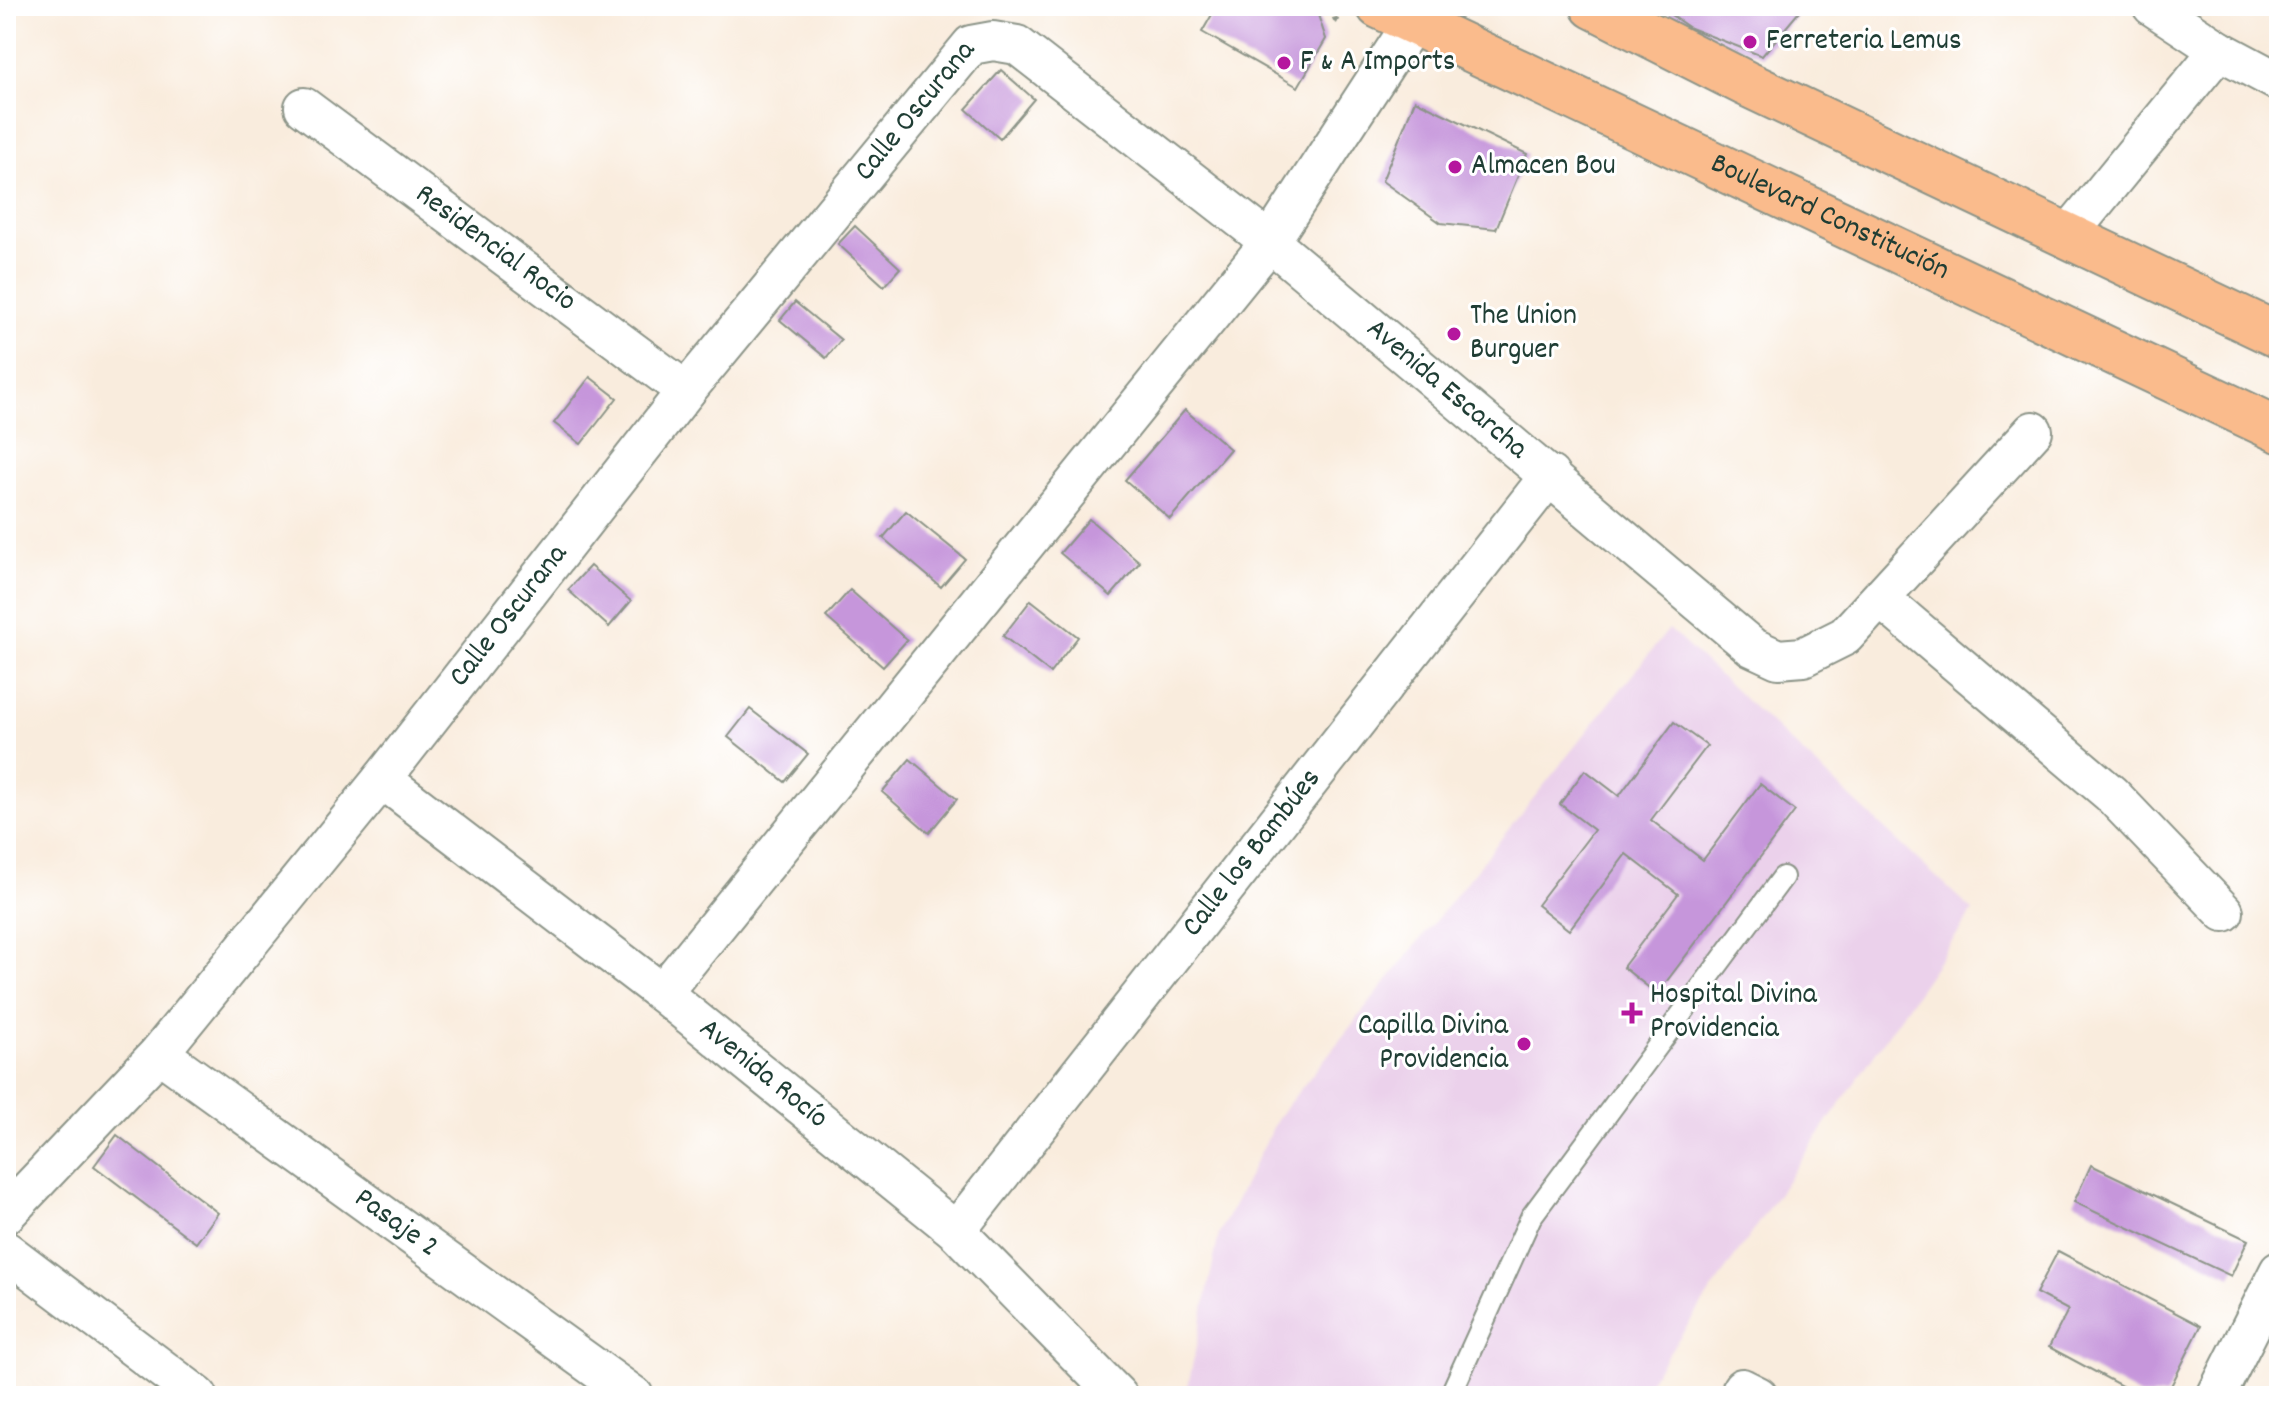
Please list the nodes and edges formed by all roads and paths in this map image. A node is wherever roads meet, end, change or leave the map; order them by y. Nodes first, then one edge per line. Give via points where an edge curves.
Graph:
1 (1331, 6) edge
2 (1593, 6) edge
3 (2152, 6) edge
4 (1406, 11) edge
5 (1335, 20) dead end
6 (1017, 45) joint
7 (2219, 50) junction
8 (2279, 82) edge
9 (304, 107) dead end
10 (2068, 235) junction
11 (1270, 242) junction
12 (2279, 336) edge
13 (686, 391) junction
14 (2279, 430) edge
15 (2033, 431) dead end
16 (1550, 475) junction
17 (1881, 599) junction
18 (382, 779) junction
19 (1783, 877) dead end
20 (2224, 912) dead end
21 (662, 993) junction
22 (159, 1053) junction
23 (6, 1214) edge
24 (956, 1231) junction
25 (6, 1251) edge
26 (2279, 1271) edge
27 (198, 1396) edge
28 (634, 1396) edge
29 (1118, 1396) edge
30 (1450, 1396) edge
31 (2216, 1396) edge

1 - 5 path
2 - 10 highway
3 - 7 street
4 - 11 street
4 - 14 highway, Boulevard Constitución
6 - 11 street, Avenida Escarcha
6 - 13 street, Calle Oscurana via 971,45
7 - 8 street
7 - 10 street
9 - 13 street, Residencial Rocio
10 - 12 highway
11 - 16 street, Avenida Escarcha
11 - 21 street
13 - 18 street, Calle Oscurana
15 - 17 street, Avenida Escarcha
16 - 17 street, Avenida Escarcha via 1752,647 1778,659 1803,657 1845,636
16 - 24 street, Calle los Bambúes
17 - 20 street via 2111,794
18 - 21 street, Avenida Rocío
18 - 22 street, Calle Oscurana
19 - 30 lane via 1531,1217
21 - 24 street, Avenida Rocío
22 - 23 street, Calle Oscurana
22 - 28 street, Pasaje 2
24 - 29 street, Avenida Rocío
25 - 27 street
26 - 31 street

